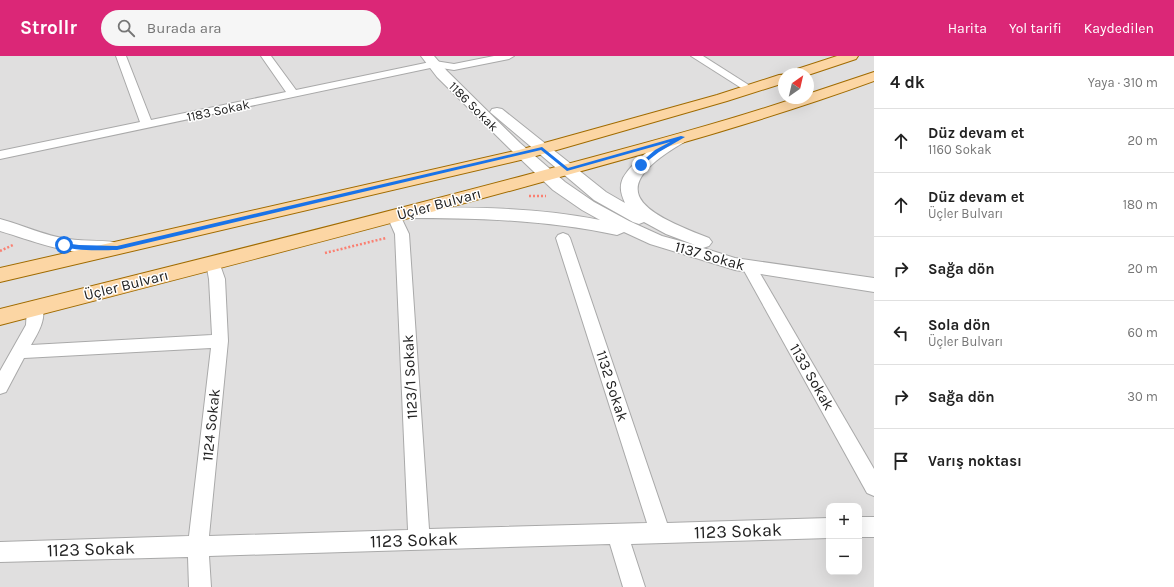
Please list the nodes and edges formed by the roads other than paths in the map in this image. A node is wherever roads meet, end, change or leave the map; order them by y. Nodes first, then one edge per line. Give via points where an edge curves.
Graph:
1 (121, 56) edge
2 (266, 56) edge
3 (509, 56) edge
4 (696, 56) edge
5 (851, 56) edge
6 (431, 60) edge
7 (814, 68) edge
8 (874, 76) edge
9 (778, 80) edge
10 (750, 89) junction
11 (293, 94) junction
12 (146, 125) junction
13 (683, 137) junction
14 (542, 149) junction
15 (523, 154) junction
16 (0, 155) edge
17 (567, 169) junction
18 (553, 181) junction
19 (400, 214) junction
20 (0, 225) edge
21 (563, 238) dead end
22 (656, 240) junction
23 (703, 242) junction
24 (117, 248) junction
25 (213, 263) junction
26 (749, 267) junction
27 (0, 276) edge
28 (865, 284) edge
29 (35, 308) junction
30 (0, 317) edge
31 (220, 341) junction
32 (19, 352) junction
33 (0, 387) edge
34 (874, 487) edge
35 (862, 527) edge
36 (874, 527) edge
37 (826, 528) edge
38 (660, 533) junction
39 (617, 534) junction
40 (419, 540) junction
41 (198, 546) junction
42 (0, 552) edge
43 (200, 587) edge
44 (634, 587) edge

1 - 12 street
2 - 11 street
3 - 6 street via 454,67
4 - 10 street
5 - 7 main road
6 - 11 street, 1183 Sokak
6 - 14 street
6 - 15 street, 1186 Sokak
8 - 13 main road, Üçler Bulvarı
9 - 10 main road, Üçler Bulvarı
10 - 14 main road, Üçler Bulvarı
11 - 12 street, 1183 Sokak
12 - 16 street, 1183 Sokak
13 - 17 main road, Üçler Bulvarı
13 - 23 street via 657,151 641,165 633,176 629,188 633,203 644,214
14 - 15 main road, Üçler Bulvarı
14 - 17 street
15 - 18 street, 1186 Sokak
15 - 24 main road, Üçler Bulvarı
17 - 18 main road, Üçler Bulvarı
17 - 23 street via 600,196 622,209 657,226
18 - 19 main road, Üçler Bulvarı
18 - 22 street, 1137 Sokak via 608,217
19 - 22 street via 510,214 601,225
19 - 25 main road, Üçler Bulvarı
19 - 40 street, 1123/1 Sokak
20 - 24 street via 64,245
21 - 38 street, 1132 Sokak
22 - 26 street, 1137 Sokak
23 - 28 street via 786,266
24 - 27 main road, Üçler Bulvarı
25 - 29 main road, Üçler Bulvarı
25 - 31 street, 1124 Sokak
26 - 28 street, 1137 Sokak
26 - 34 street, 1133 Sokak
29 - 30 main road, Üçler Bulvarı
29 - 32 street via 34,325
31 - 32 street
31 - 41 street, 1124 Sokak
32 - 33 street
35 - 36 street
37 - 38 street, 1123 Sokak
38 - 39 street, 1123 Sokak
39 - 40 street, 1123 Sokak
39 - 44 street
40 - 41 street, 1123 Sokak
41 - 42 street, 1123 Sokak
41 - 43 street, 1124 Sokak

